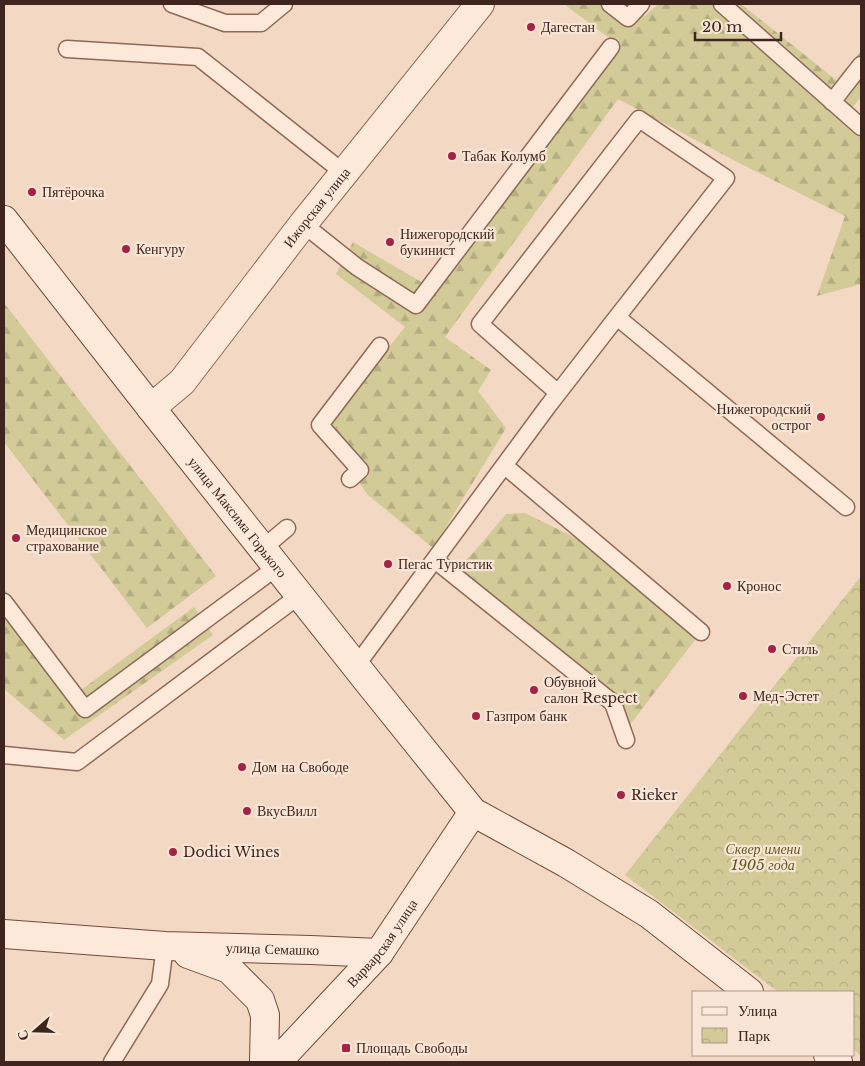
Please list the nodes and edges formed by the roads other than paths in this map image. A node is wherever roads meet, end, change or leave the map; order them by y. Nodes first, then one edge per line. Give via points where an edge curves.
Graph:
1 (172, 4) edge
2 (284, 4) edge
3 (480, 4) edge
4 (610, 4) edge
5 (641, 4) edge
6 (722, 4) edge
7 (611, 47) dead end
8 (68, 50) dead end
9 (861, 65) edge
10 (832, 102) junction
11 (861, 127) edge
12 (344, 173) junction
13 (4, 220) edge
14 (304, 224) junction
15 (618, 317) junction
16 (380, 346) dead end
17 (558, 393) junction
18 (151, 408) junction
19 (504, 466) junction
20 (350, 479) dead end
21 (846, 507) dead end
22 (287, 528) dead end
23 (270, 558) junction
24 (435, 560) junction
25 (300, 595) junction
26 (4, 602) edge
27 (702, 632) dead end
28 (356, 666) junction
29 (626, 740) dead end
30 (4, 755) edge
31 (473, 812) junction
32 (4, 934) edge
33 (165, 946) junction
34 (379, 953) junction
35 (748, 991) edge
36 (112, 1062) edge
37 (264, 1062) edge
38 (277, 1062) edge

1 - 2 lane via 225,24 261,23
3 - 12 street, Ижорская улица
4 - 5 lane via 628,18
6 - 10 lane
7 - 14 lane via 416,305 357,267
8 - 12 lane via 198,57
9 - 10 lane
10 - 11 lane
12 - 14 street, Ижорская улица
13 - 18 street, улица Максима Горького
14 - 18 street, Ижорская улица via 182,382
15 - 17 lane
15 - 17 lane via 726,178 639,119 480,324
15 - 21 lane
16 - 20 lane via 320,425 360,470
17 - 19 lane
18 - 23 street, улица Максима Горького
19 - 24 lane
19 - 27 lane
22 - 23 lane
23 - 25 street, улица Максима Горького
23 - 26 lane via 86,709
24 - 28 lane
24 - 29 lane via 613,703
25 - 28 street, улица Максима Горького
25 - 30 lane via 77,762
28 - 31 street, улица Максима Горького
31 - 34 street, Варварская улица
31 - 35 street via 566,863 649,914
32 - 33 street, улица Семашко
33 - 34 street, улица Семашко
33 - 36 lane via 160,984
33 - 37 street, улица Семашко via 229,969 260,1000 265,1015
34 - 38 street, Варварская улица

